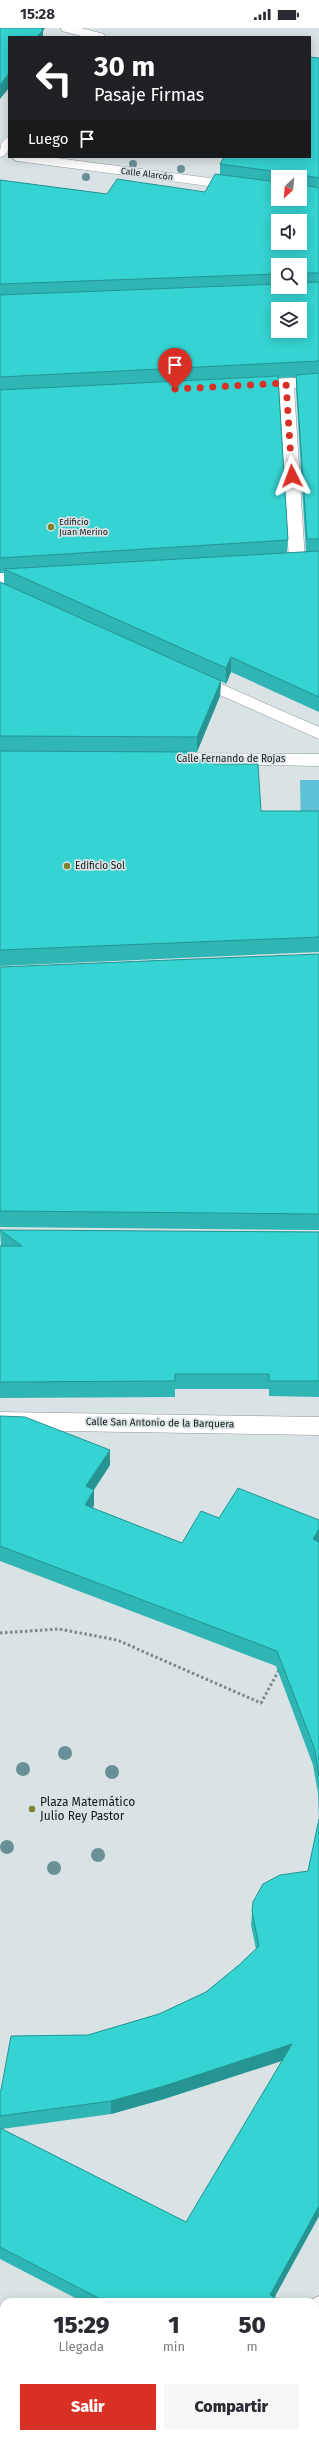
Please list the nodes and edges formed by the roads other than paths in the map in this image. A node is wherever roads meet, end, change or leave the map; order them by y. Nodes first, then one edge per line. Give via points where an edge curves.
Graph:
1 (67, 28) edge
2 (86, 33) edge
3 (96, 36) edge
4 (8, 142) edge
5 (0, 154) edge
6 (25, 158) edge
7 (271, 190) edge
8 (319, 382) edge
9 (286, 383) junction
10 (231, 386) edge
11 (297, 561) edge
12 (47, 575) edge
13 (0, 578) edge
14 (181, 671) edge
15 (319, 734) edge
16 (144, 759) edge
17 (319, 760) edge
18 (0, 1421) edge
19 (319, 1426) edge

1 - 2 street
2 - 3 street
4 - 5 street
6 - 7 street, Calle Alarcón
8 - 9 street
9 - 10 street
9 - 11 street
12 - 13 street
14 - 15 street
16 - 17 street, Calle Fernando de Rojas
18 - 19 street, Calle San Antonio de la Barquera

